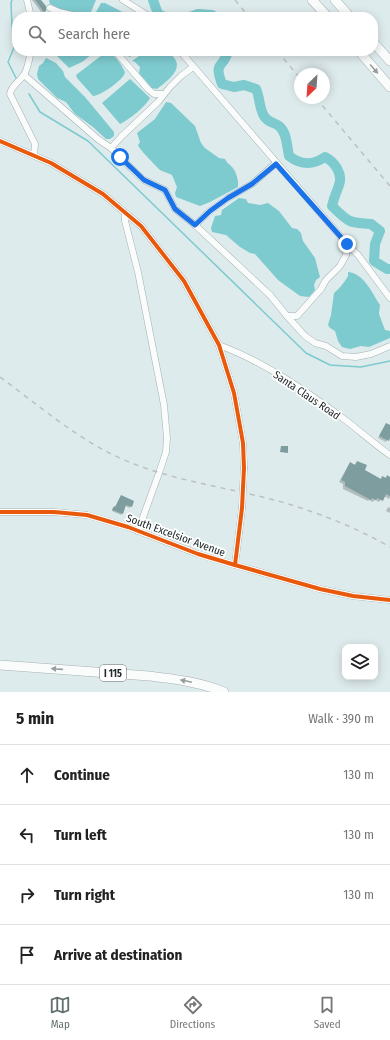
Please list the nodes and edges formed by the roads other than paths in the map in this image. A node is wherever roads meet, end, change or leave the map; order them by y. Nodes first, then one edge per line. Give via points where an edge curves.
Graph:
1 (27, 0) edge
2 (123, 0) edge
3 (312, 0) edge
4 (334, 0) edge
5 (50, 8) dead end
6 (30, 12) edge
7 (59, 12) edge
8 (142, 12) edge
9 (323, 12) edge
10 (345, 12) edge
11 (378, 48) edge
12 (30, 56) edge
13 (119, 56) edge
14 (184, 56) edge
15 (363, 56) edge
16 (390, 61) edge
17 (194, 67) junction
18 (24, 75) junction
19 (390, 86) edge
20 (164, 94) junction
21 (0, 141) edge
22 (111, 148) junction
23 (34, 155) junction
24 (276, 164) junction
25 (125, 213) junction
26 (195, 225) junction
27 (347, 244) junction
28 (390, 298) edge
29 (287, 316) junction
30 (218, 345) junction
31 (390, 346) edge
32 (390, 455) edge
33 (0, 512) edge
34 (138, 530) junction
35 (235, 565) junction
36 (390, 600) edge
37 (0, 665) edge
38 (224, 692) edge

1 - 6 street
2 - 8 street
3 - 9 highway
4 - 10 highway
5 - 7 street
11 - 16 highway
12 - 18 street
13 - 20 street via 148,89 154,94
14 - 17 street
15 -> 19 highway
17 - 20 street via 181,76
17 - 24 street
18 - 22 street via 98,140
18 - 23 street via 10,94 35,144
20 - 22 street
21 - 23 street
22 - 26 street via 144,180 165,190 175,209
23 - 25 street via 103,194
24 - 26 street via 252,184 210,211
24 - 27 street
25 - 30 street via 141,226 184,281
25 - 34 street via 164,405 167,438 166,452
26 - 29 street via 270,294
27 - 28 street
27 - 29 street via 346,255 340,266 326,280 321,290 297,316
29 - 31 street via 305,336 342,356 371,354
30 - 32 street, Santa Claus Road via 240,353 267,368 326,406
30 - 35 street, bridge via 234,393 243,443 242,508
33 - 34 street, South Excelsior Avenue via 87,515
34 - 35 street, South Excelsior Avenue via 198,554
35 - 36 street, South Excelsior Avenue via 320,589
38 -> 37 highway, I 115 via 198,684 149,676

